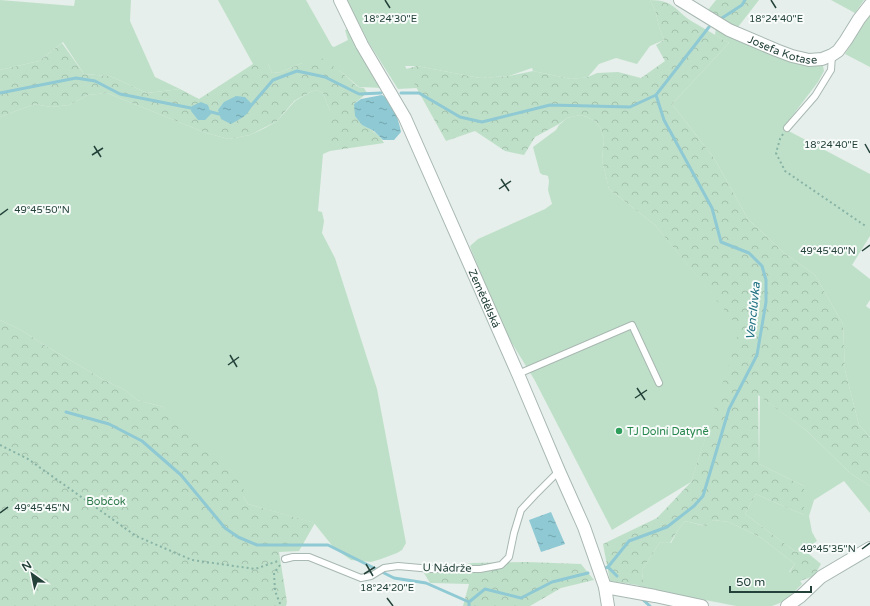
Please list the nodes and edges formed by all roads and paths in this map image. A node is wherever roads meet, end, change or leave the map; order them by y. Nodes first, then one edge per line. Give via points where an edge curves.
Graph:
1 (340, 0) edge
2 (680, 0) edge
3 (870, 5) edge
4 (832, 55) junction
5 (786, 128) joint
6 (866, 227) dead end
7 (518, 374) junction
8 (659, 383) dead end
9 (0, 445) edge
10 (559, 471) junction
11 (870, 548) edge
12 (285, 559) junction
13 (605, 587) junction
14 (281, 606) edge
15 (608, 606) edge
16 (702, 606) edge
17 (787, 606) edge

1 - 7 street, Zemědělská via 362,45 405,118
2 - 4 street, Josefa Kotase via 729,30 792,56 809,60
3 - 4 street, Josefa Kotase via 838,51
4 - 5 lane via 831,70 815,96
5 - 6 path via 776,153 785,171
7 - 8 lane via 632,325
7 - 10 street, Zemědělská
9 - 12 path via 28,459 136,536 192,560 255,569
10 - 12 lane, U Nádrže via 521,510 510,557 501,565 480,569 398,566 384,568 371,576 361,578 309,557
10 - 13 street, Zemědělská via 584,527
11 - 17 street via 821,577
12 - 14 path via 274,573 275,591
13 - 15 street, Zemědělská
13 - 16 street

